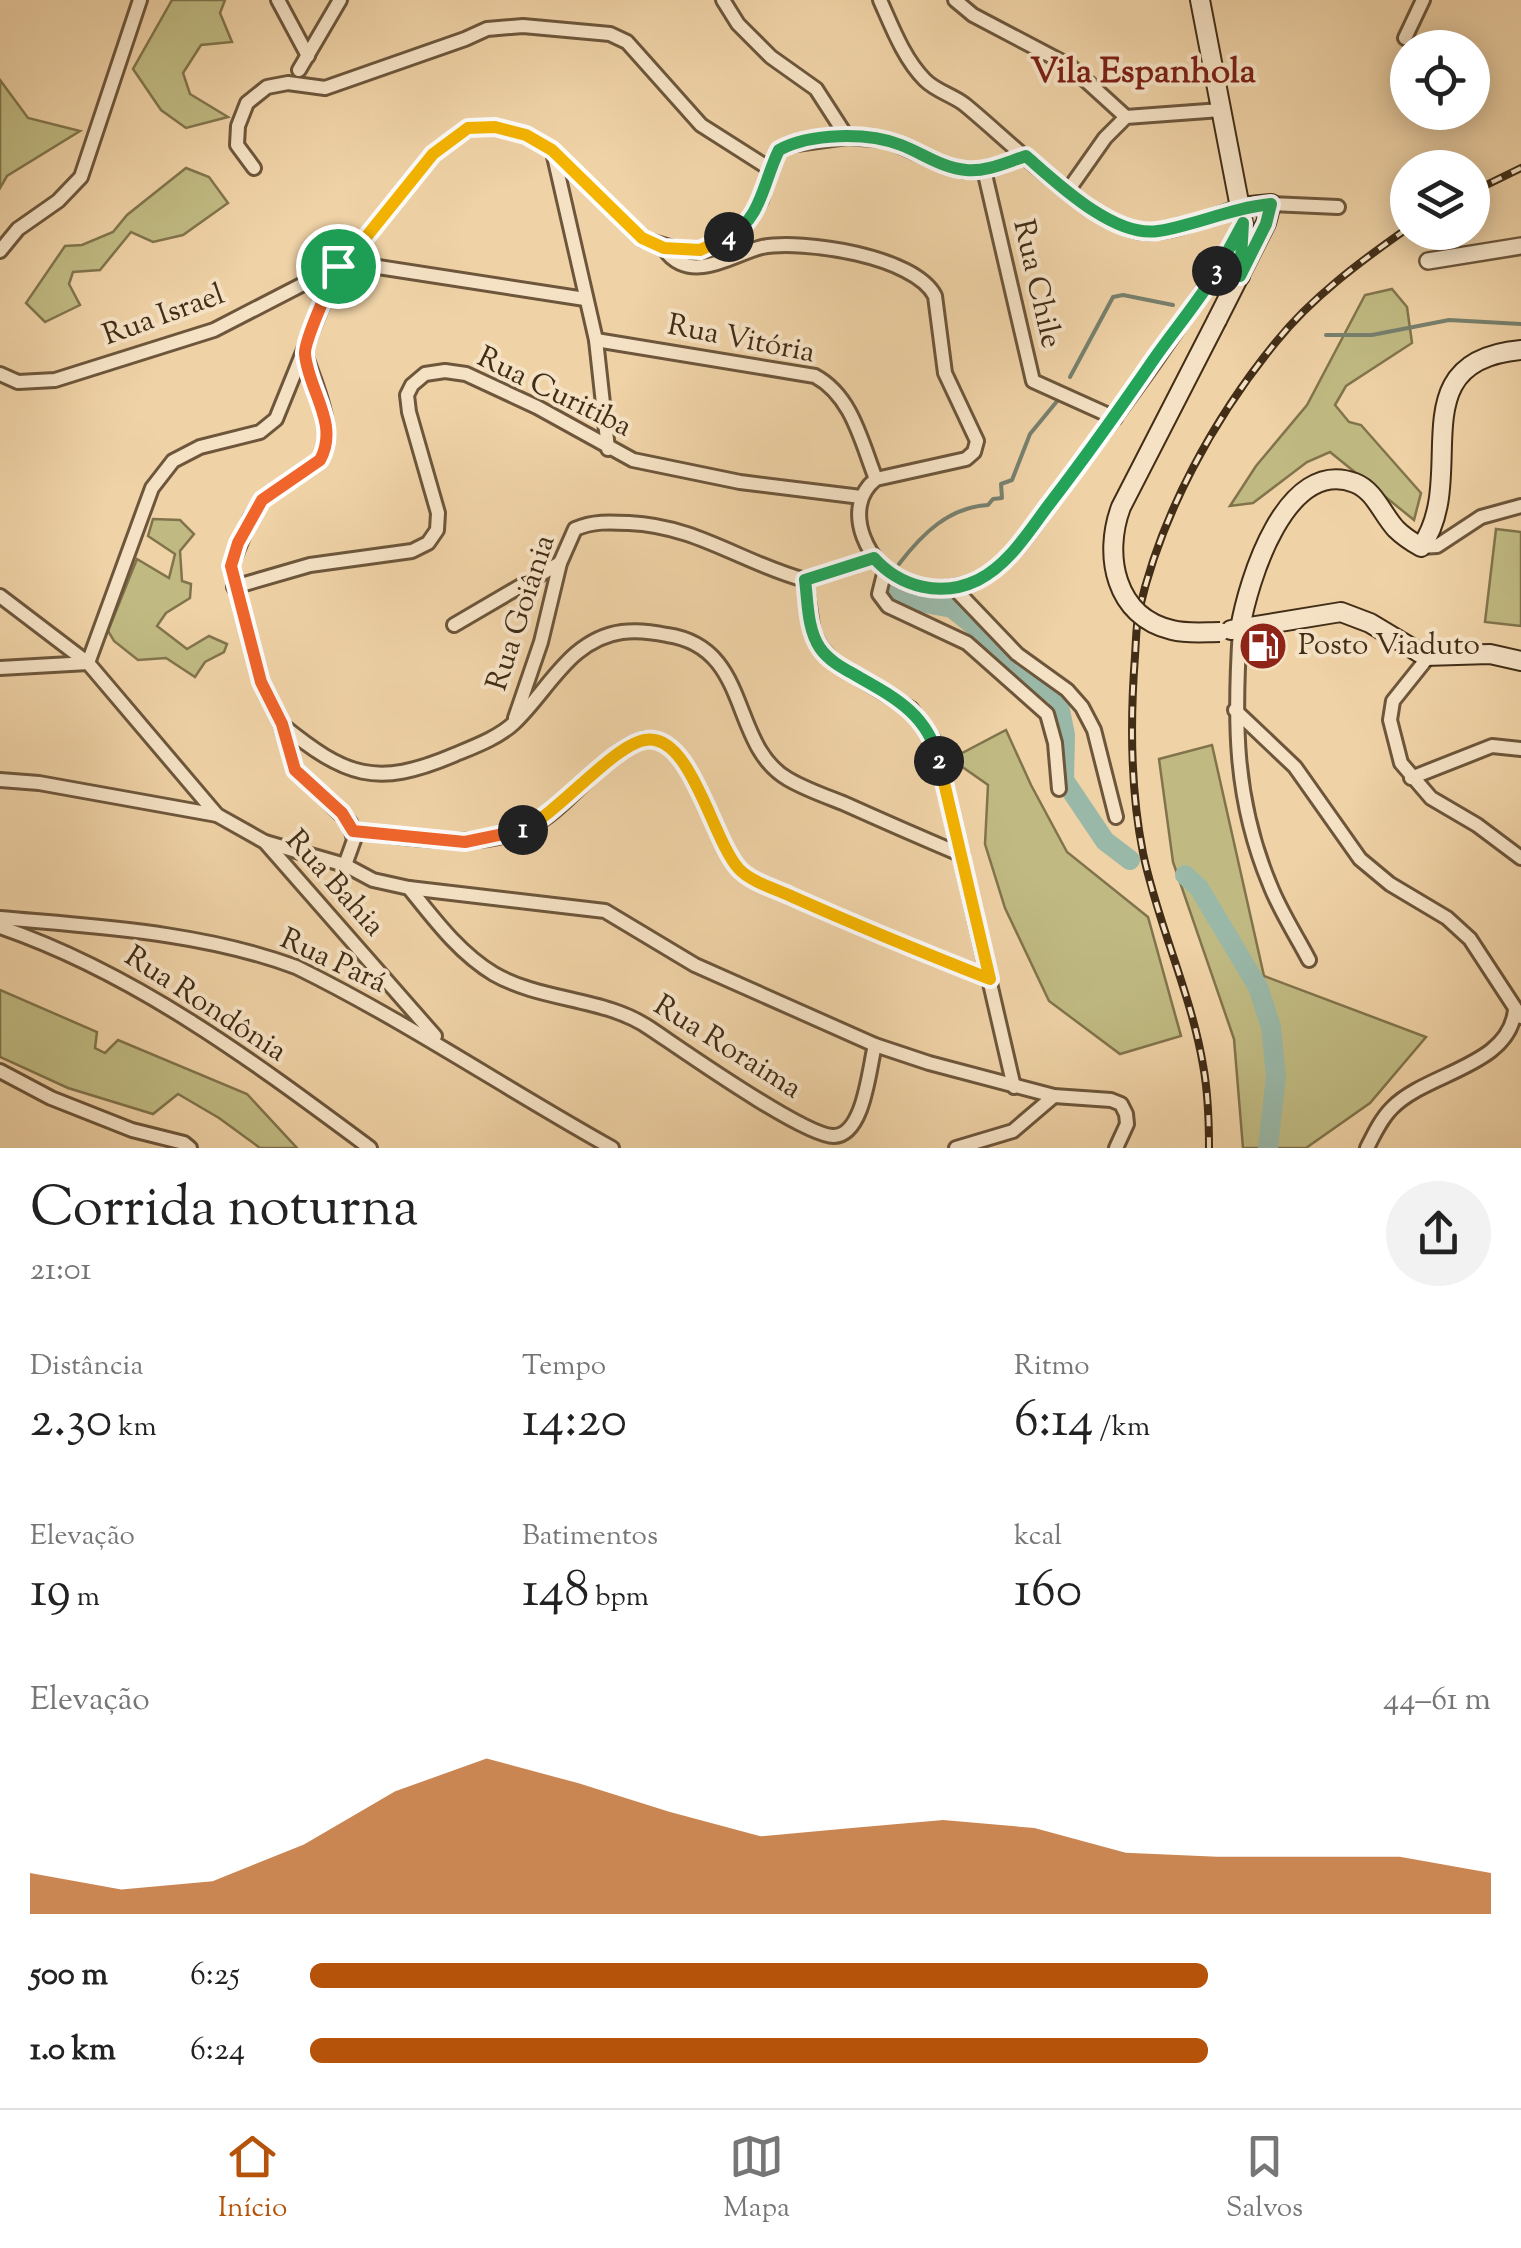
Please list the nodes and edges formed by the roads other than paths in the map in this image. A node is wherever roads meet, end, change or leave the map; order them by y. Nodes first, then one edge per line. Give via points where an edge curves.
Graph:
1 (140, 0) edge
2 (278, 0) edge
3 (340, 0) edge
4 (723, 0) edge
5 (880, 0) edge
6 (954, 0) edge
7 (1200, 0) edge
8 (1422, 0) edge
9 (1409, 30) edge
10 (308, 56) junction
11 (299, 70) dead end
12 (1220, 110) junction
13 (1126, 117) junction
14 (846, 137) junction
15 (552, 150) junction
16 (1026, 156) junction
17 (254, 168) dead end
18 (770, 169) junction
19 (984, 170) junction
20 (1067, 192) junction
21 (1271, 204) junction
22 (1338, 207) dead end
23 (1242, 215) junction
24 (1521, 246) edge
25 (664, 248) junction
26 (0, 250) edge
27 (1428, 260) dead end
28 (342, 264) junction
29 (579, 272) junction
30 (1240, 276) junction
31 (559, 295) junction
32 (585, 299) junction
33 (596, 340) junction
34 (1521, 350) edge
35 (304, 351) junction
36 (0, 374) edge
37 (1115, 418) junction
38 (608, 448) junction
39 (876, 479) junction
40 (861, 497) junction
41 (1521, 506) edge
42 (1421, 547) junction
43 (874, 558) junction
44 (560, 563) junction
45 (885, 570) junction
46 (805, 580) junction
47 (234, 587) junction
48 (952, 587) junction
49 (0, 596) edge
50 (454, 625) dead end
51 (1230, 630) junction
52 (1429, 656) junction
53 (1521, 661) edge
54 (88, 663) junction
55 (0, 668) edge
56 (1235, 710) junction
57 (282, 724) junction
58 (512, 725) junction
59 (1521, 749) edge
60 (1410, 778) junction
61 (0, 780) edge
62 (1058, 790) dead end
63 (218, 816) junction
64 (1116, 816) dead end
65 (353, 831) junction
66 (265, 842) junction
67 (962, 855) junction
68 (1521, 858) edge
69 (345, 864) junction
70 (409, 888) junction
71 (0, 918) edge
72 (0, 927) edge
73 (1309, 960) dead end
74 (990, 979) junction
75 (1518, 1014) edge
76 (443, 1045) junction
77 (875, 1045) junction
78 (0, 1071) edge
79 (1014, 1086) junction
80 (1054, 1096) junction
81 (190, 1148) edge
82 (370, 1148) edge
83 (612, 1148) edge
84 (956, 1148) edge
85 (1116, 1148) edge
86 (1367, 1148) edge

1 - 26 street via 81,177
2 - 10 street
3 - 10 street
4 - 14 street via 770,57 816,89
5 - 16 street via 926,80
6 - 13 street via 1070,66
7 - 12 main road
8 - 9 street
10 - 11 street
12 - 13 street
12 - 23 main road
13 - 20 street
14 - 18 street via 789,145
14 - 19 street via 887,140 944,165
15 - 25 street via 642,238
15 - 28 street via 495,127 458,133
15 - 29 street
16 - 19 street
16 - 20 street
17 - 18 street via 237,144 241,116 257,92 278,84 325,88 487,29 523,26 610,34 627,42 701,125
18 - 25 street via 742,230 700,250
19 - 37 street, Rua Chile via 1033,381
20 - 23 street via 1145,232
21 - 22 street
21 - 23 main road
21 - 30 main road
23 - 30 main road
23 - 37 street via 1208,286
24 - 27 street
25 - 39 street via 688,266 763,247 845,249 931,287 944,373 977,442 966,459
28 - 31 street
28 - 35 street
28 - 36 street, Rua Israel via 197,335 55,380 18,382
29 - 31 street
29 - 32 street
30 - 51 main road, bridge via 1120,507 1110,550 1115,575 1137,612 1168,630
31 - 32 street
32 - 33 street
33 - 38 street
33 - 39 street, Rua Vitória via 815,376 844,401
34 - 42 main road via 1481,357 1452,384 1435,521
35 - 47 street via 326,421 324,452 262,500 238,543
35 - 54 street via 276,420 260,432 200,446 173,461 152,488
37 - 48 street via 1016,548 986,574
38 - 40 street, Rua Curitiba via 700,475
38 - 47 street, Rua Curitiba via 466,374 425,374 408,396 438,513 428,543
39 - 40 street
40 - 43 street via 864,537
41 - 42 street via 1481,516 1437,546
42 - 51 main road via 1397,530 1368,491 1338,480 1316,482 1295,497 1269,540
43 - 45 street
43 - 46 street
44 - 46 street, Rua Goiânia via 576,529 589,523 659,524
44 - 50 street
44 - 58 street, Rua Goiânia via 542,642
45 - 48 street via 907,584
45 - 62 street via 879,594 888,606 966,642 1047,714
46 - 67 street via 820,648 912,710 934,740
47 - 57 street via 261,682
48 - 64 street via 1017,654 1082,706
49 - 54 street, Rua Bahia
51 - 52 main road via 1341,612
51 - 56 street
52 - 53 main road via 1490,654
52 - 60 street via 1391,710 1394,745
54 - 55 street
54 - 63 street, Rua Bahia
56 - 73 street via 1238,767 1257,852
56 - 75 street via 1295,767 1360,859 1470,939
57 - 58 street via 345,767 380,776 445,759
57 - 65 street via 295,770
58 - 67 street via 557,672 602,638 622,632 680,636 722,668 762,754 787,779
59 - 60 street via 1492,746
60 - 68 street
61 - 63 street, Rua Bahia
63 - 66 street, Rua Bahia
65 - 69 street
65 - 74 street via 465,842 521,831 544,820 629,746 665,742 688,768 740,871 873,934
66 - 69 street
66 - 76 street, Rua Bahia
67 - 74 street
69 - 70 street via 373,880
70 - 77 street via 604,911 695,965
70 - 77 street, Rua Roraima via 470,957 493,973 524,989 632,1018 820,1133 834,1136 857,1123
71 - 76 street, Rua Pará via 158,932 272,958
72 - 82 street, Rua Rondônia via 132,985
74 - 79 street
75 - 86 street via 1500,1046 1393,1107
76 - 83 street, Rua Pará
77 - 79 street
78 - 81 street via 51,1098
79 - 80 street
80 - 84 street via 1013,1130
80 - 85 street via 1121,1104 1127,1124

